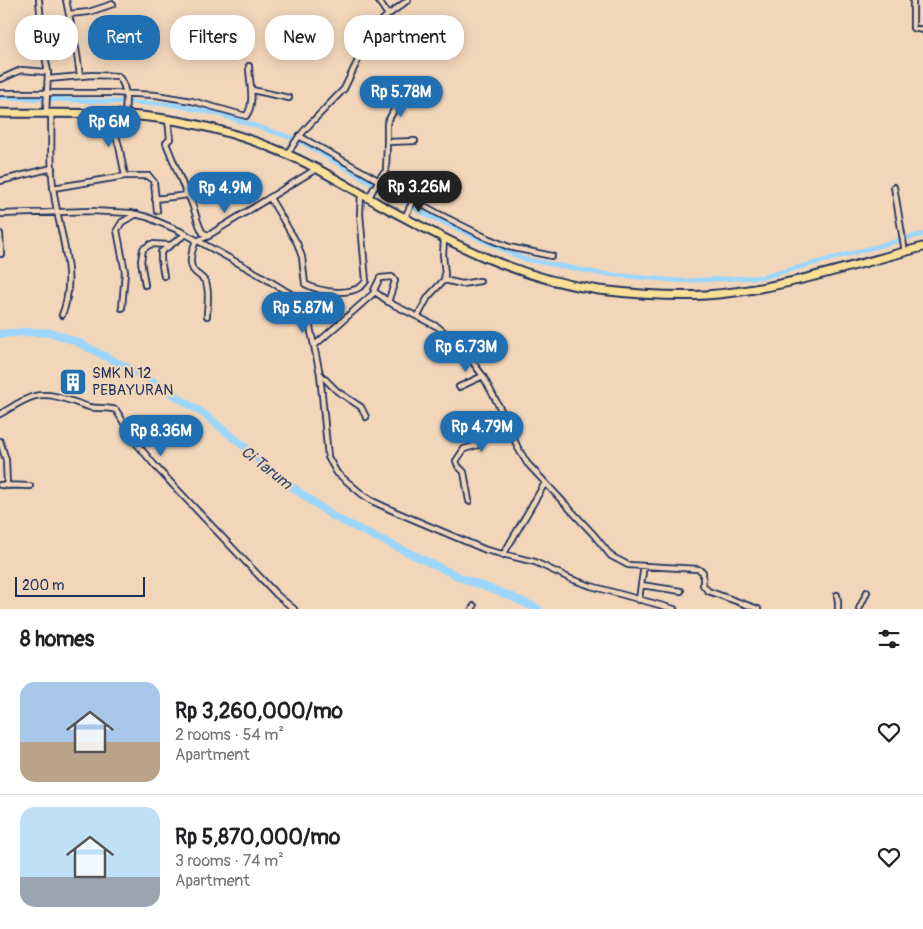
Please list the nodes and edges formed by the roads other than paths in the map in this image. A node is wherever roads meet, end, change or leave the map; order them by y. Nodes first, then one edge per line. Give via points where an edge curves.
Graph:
1 (40, 0) edge
2 (66, 0) edge
3 (378, 0) edge
4 (408, 0) edge
5 (913, 0) edge
6 (113, 4) dead end
7 (69, 14) junction
8 (388, 15) joint
9 (923, 30) edge
10 (358, 60) edge
11 (250, 66) dead end
12 (48, 72) junction
13 (80, 76) junction
14 (1, 79) edge
15 (48, 79) junction
16 (252, 90) junction
17 (0, 93) edge
18 (392, 94) dead end
19 (47, 95) junction
20 (126, 96) junction
21 (289, 98) dead end
22 (125, 111) junction
23 (48, 112) junction
24 (0, 113) edge
25 (108, 114) junction
26 (168, 120) junction
27 (299, 137) junction
28 (415, 140) dead end
29 (387, 142) junction
30 (289, 152) junction
31 (52, 168) junction
32 (316, 169) junction
33 (125, 176) junction
34 (378, 180) junction
35 (0, 181) edge
36 (894, 187) dead end
37 (53, 188) junction
38 (361, 193) junction
39 (187, 195) junction
40 (370, 196) junction
41 (270, 198) junction
42 (155, 199) junction
43 (413, 200) junction
44 (157, 211) dead end
45 (56, 212) junction
46 (0, 214) edge
47 (137, 214) junction
48 (406, 215) junction
49 (0, 234) edge
50 (186, 234) junction
51 (211, 234) junction
52 (444, 239) junction
53 (198, 240) junction
54 (169, 245) junction
55 (923, 247) edge
56 (905, 249) junction
57 (1, 254) edge
58 (552, 256) dead end
59 (164, 276) dead end
60 (444, 280) junction
61 (480, 281) dead end
62 (366, 282) junction
63 (145, 285) dead end
64 (375, 291) junction
65 (388, 302) junction
66 (122, 308) dead end
67 (62, 315) dead end
68 (207, 316) dead end
69 (418, 316) junction
70 (315, 345) junction
71 (320, 374) junction
72 (482, 376) junction
73 (458, 387) dead end
74 (500, 408) junction
75 (0, 414) edge
76 (366, 417) dead end
77 (499, 426) junction
78 (509, 427) junction
79 (0, 441) edge
80 (545, 484) junction
81 (0, 485) edge
82 (8, 486) junction
83 (30, 486) dead end
84 (470, 501) dead end
85 (503, 555) junction
86 (644, 566) junction
87 (642, 585) junction
88 (681, 592) dead end
89 (867, 592) dead end
90 (837, 595) dead end
91 (639, 600) junction
92 (294, 609) edge
93 (674, 609) edge
94 (758, 609) edge
95 (838, 609) edge
96 (858, 609) edge

1 - 12 street
2 - 7 street
3 - 8 street
4 - 8 street
5 - 9 street via 913,28
6 - 7 street
7 - 13 street
10 - 27 street via 344,89
11 - 16 street
12 - 14 street via 21,70
12 - 15 street
13 - 15 street
13 - 20 street via 118,76
15 - 19 street
16 - 20 street via 246,116 192,101 156,95
16 - 21 street
17 - 19 street
18 - 29 street via 394,110 387,123
19 - 20 street
19 - 23 street
20 - 22 street
22 - 25 main road
22 - 26 main road
23 - 24 main road
23 - 25 main road
23 - 31 street
25 - 33 street
26 - 30 main road via 236,135
26 - 39 street via 170,140 166,143
27 - 30 street
27 - 34 street
28 - 29 street
29 - 34 street via 386,171
30 - 32 main road
31 - 35 street
31 - 37 street
32 - 38 main road
32 - 41 street
33 - 37 street
33 - 42 street via 151,177
34 - 40 street
34 - 43 street
36 - 56 street
37 - 45 street
38 - 40 main road
38 - 62 street
39 - 42 street
39 - 51 street via 199,228 206,235
40 - 48 main road
41 - 51 street
41 - 62 street via 299,248 306,284 343,292
42 - 44 street
43 - 48 street
43 - 58 street via 499,243
45 - 46 street
45 - 47 street via 117,211
45 - 67 street via 67,265 68,300
47 - 50 street
47 - 66 street via 122,222 117,230 125,272
48 - 52 main road
49 - 57 street
50 - 53 street
50 - 54 street
51 - 53 street
52 - 56 main road via 498,262 561,282 600,290 678,296 744,291
52 - 60 street
53 - 68 street via 191,262 193,270 206,284
53 - 70 street via 299,300 309,315
54 - 59 street via 160,255
54 - 63 street via 152,244 143,249 141,261
55 - 56 main road
60 - 61 street via 462,284
60 - 69 street
62 - 64 street
64 - 65 street
64 - 65 street via 380,278 392,277 395,280
64 - 70 street
65 - 69 street
69 - 72 street via 455,340
70 - 71 street
71 - 76 street via 337,391 361,407
71 - 85 street via 328,457 337,472 372,501
72 - 73 street
72 - 74 street
74 - 77 street
74 - 78 street
75 - 92 street via 28,399 42,396 116,410 157,468
77 - 78 street
77 - 84 street via 478,445 464,448 456,461 464,472
78 - 80 street via 522,456
79 - 82 street via 8,470
80 - 85 street
80 - 86 street via 611,556 628,565
81 - 82 street
82 - 83 street
85 - 91 street via 543,564 571,579
86 - 87 street
86 - 94 street via 698,568 708,591
87 - 88 street
87 - 91 street
89 - 96 street
90 - 95 street
91 - 93 street

